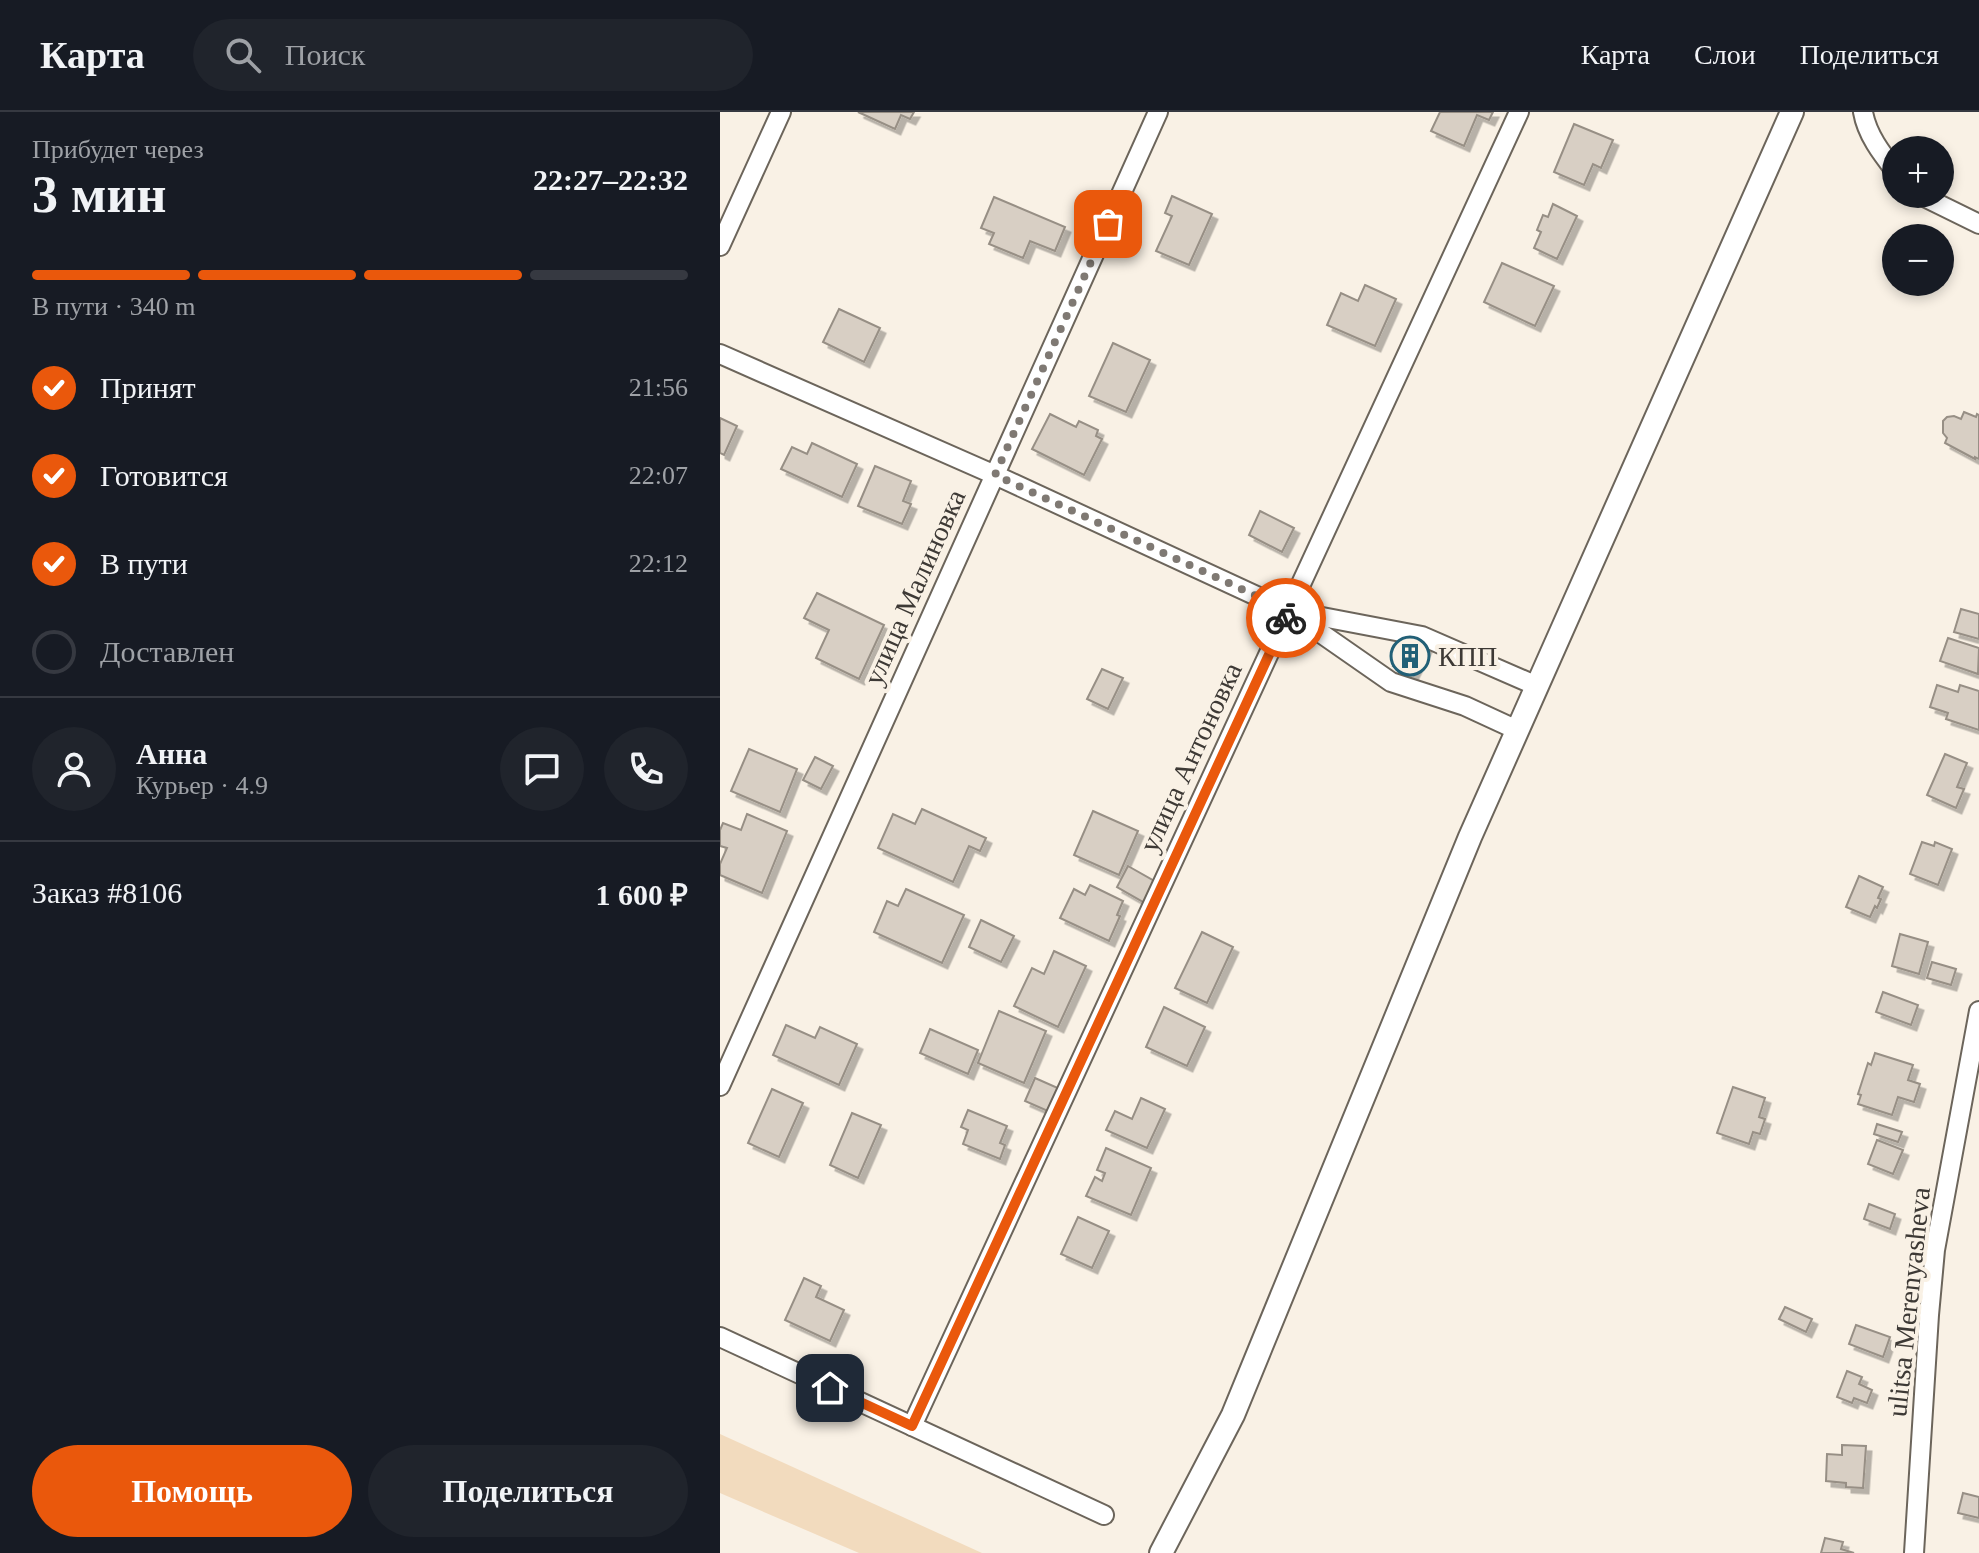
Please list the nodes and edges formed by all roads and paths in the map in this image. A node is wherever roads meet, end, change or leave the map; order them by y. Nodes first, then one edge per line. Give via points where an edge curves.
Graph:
1 (781, 112) edge
2 (1158, 112) edge
3 (1519, 112) edge
4 (1792, 112) edge
5 (1863, 112) edge
6 (1882, 153) edge
7 (1946, 208) edge
8 (1979, 224) edge
9 (720, 246) edge
10 (720, 354) edge
11 (995, 475) junction
12 (1289, 611) junction
13 (1537, 686) junction
14 (1517, 730) junction
15 (1979, 1011) edge
16 (720, 1086) edge
17 (720, 1337) edge
18 (912, 1426) junction
19 (1104, 1515) dead end
20 (1161, 1553) edge
21 (1914, 1553) edge

1 - 9 street
2 - 11 street, улица Малиновка
3 - 12 street, улица Антоновка
4 - 13 street
5 - 6 street
7 - 8 street
10 - 11 street
11 - 12 street
11 - 16 street, улица Малиновка
12 - 13 street via 1422,636
12 - 14 street via 1391,682
12 - 18 street, улица Антоновка
13 - 14 street
14 - 20 street via 1233,1415
15 - 21 street, ulitsa Merenyasheva via 1935,1250
17 - 18 street
18 - 19 street

